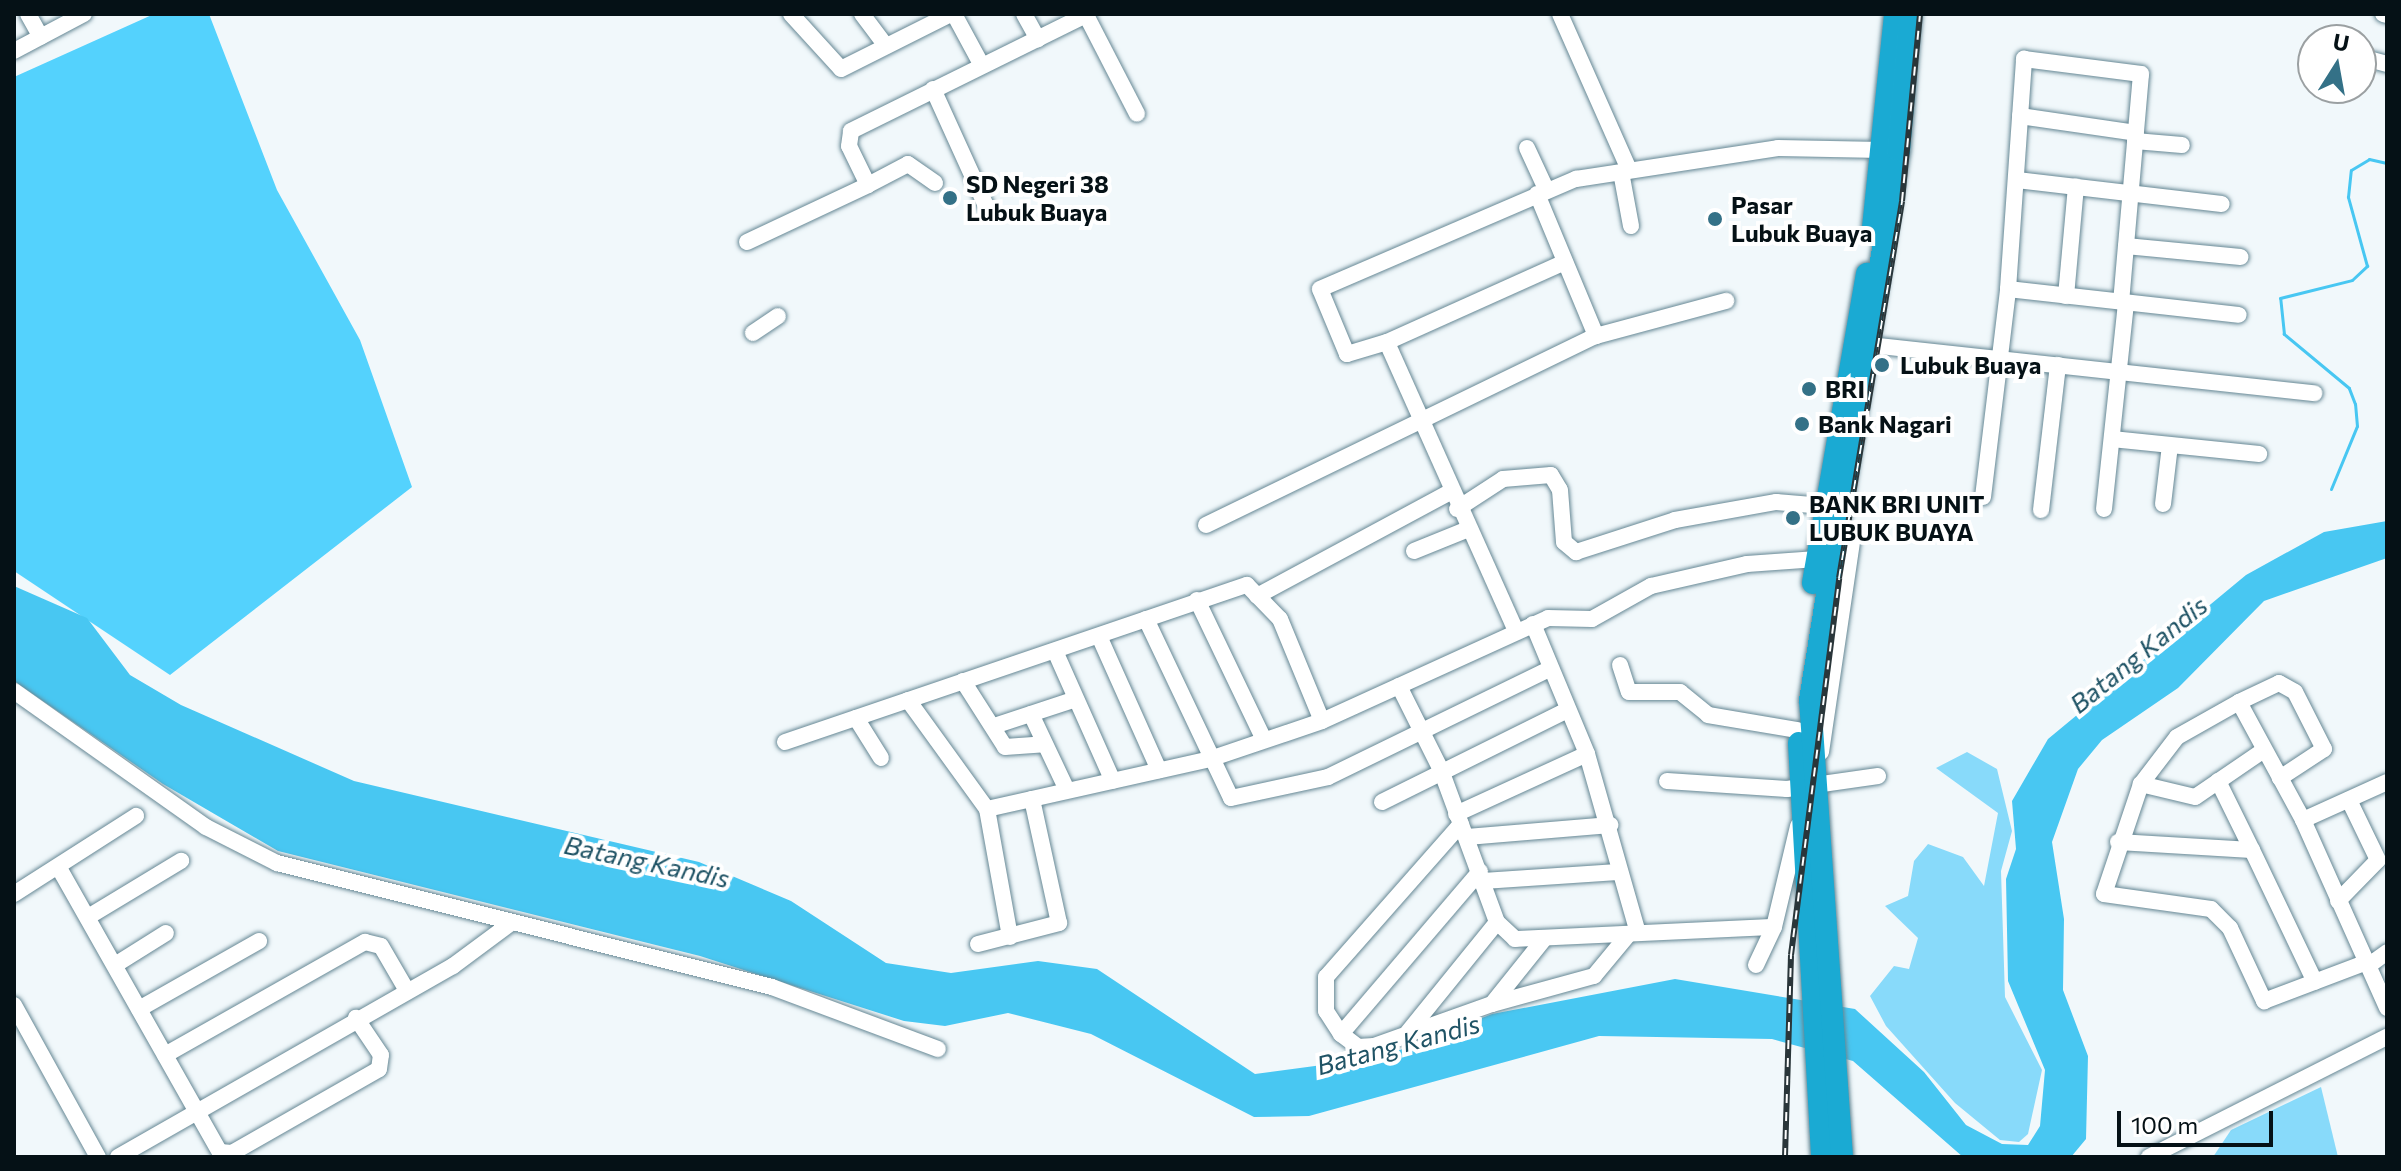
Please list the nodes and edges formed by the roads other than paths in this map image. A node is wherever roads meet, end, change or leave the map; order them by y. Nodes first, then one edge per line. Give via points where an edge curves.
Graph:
1 (28, 14) edge
2 (84, 14) edge
3 (791, 14) edge
4 (862, 14) edge
5 (1024, 14) edge
6 (1560, 14) edge
7 (1895, 14) edge
8 (1911, 14) edge
9 (947, 15) edge
10 (1087, 15) edge
11 (41, 37) junction
12 (1038, 39) junction
13 (886, 46) junction
14 (14, 51) edge
15 (981, 64) junction
16 (933, 89) junction
17 (1137, 114) dead end
18 (2020, 116) junction
19 (2136, 137) junction
20 (2182, 145) dead end
21 (1527, 148) dead end
22 (1882, 150) junction
23 (1625, 171) junction
24 (2017, 180) junction
25 (935, 183) dead end
26 (868, 185) junction
27 (2076, 186) junction
28 (1542, 192) junction
29 (2131, 192) junction
30 (2222, 204) dead end
31 (988, 210) dead end
32 (1631, 226) dead end
33 (747, 242) dead end
34 (2126, 246) junction
35 (2240, 257) dead end
36 (1565, 262) junction
37 (2008, 289) junction
38 (2066, 296) junction
39 (1726, 301) dead end
40 (2124, 302) junction
41 (2239, 315) dead end
42 (778, 316) dead end
43 (753, 333) dead end
44 (1596, 336) junction
45 (1387, 342) junction
46 (1870, 345) junction
47 (2001, 359) junction
48 (2058, 365) junction
49 (2120, 371) junction
50 (2314, 393) dead end
51 (1421, 422) junction
52 (2112, 439) junction
53 (2170, 445) junction
54 (2259, 454) dead end
55 (1840, 466) junction
56 (1448, 493) junction
57 (1983, 497) dead end
58 (1831, 499) junction
59 (2163, 504) dead end
60 (1457, 509) junction
61 (2104, 509) dead end
62 (2041, 510) dead end
63 (1206, 525) dead end
64 (1466, 530) junction
65 (1853, 536) dead end
66 (1414, 551) dead end
67 (1817, 559) junction
68 (1257, 596) junction
69 (1197, 600) junction
70 (1146, 619) junction
71 (1533, 624) junction
72 (1516, 631) junction
73 (1099, 636) junction
74 (1055, 651) junction
75 (1620, 665) dead end
76 (1549, 669) junction
77 (963, 681) junction
78 (1399, 686) junction
79 (14, 691) edge
80 (1076, 699) junction
81 (908, 700) junction
82 (2239, 702) junction
83 (1567, 710) junction
84 (1031, 714) junction
85 (856, 718) junction
86 (1322, 721) junction
87 (994, 726) junction
88 (1421, 729) junction
89 (1798, 730) junction
90 (1264, 740) junction
91 (785, 742) dead end
92 (1044, 744) junction
93 (2264, 750) junction
94 (1587, 754) junction
95 (881, 758) dead end
96 (1210, 759) junction
97 (1159, 770) junction
98 (1441, 770) junction
99 (1878, 776) dead end
100 (2280, 778) junction
101 (1113, 781) junction
102 (1667, 781) dead end
103 (2218, 781) junction
104 (2387, 782) edge
105 (2141, 784) junction
106 (1811, 785) junction
107 (1067, 790) junction
108 (1032, 799) junction
109 (2349, 800) junction
110 (1382, 802) dead end
111 (987, 809) junction
112 (136, 816) dead end
113 (2303, 820) junction
114 (1461, 825) junction
115 (1611, 825) junction
116 (2118, 842) junction
117 (2244, 851) junction
118 (2382, 853) edge
119 (181, 861) dead end
120 (59, 868) junction
121 (1618, 872) junction
122 (1482, 876) junction
123 (14, 894) edge
124 (2338, 901) junction
125 (88, 917) junction
126 (1497, 922) junction
127 (511, 923) junction
128 (1774, 927) junction
129 (166, 933) dead end
130 (1633, 934) junction
131 (1010, 937) junction
132 (1544, 939) junction
133 (259, 941) dead end
134 (978, 944) dead end
135 (2387, 952) edge
136 (115, 965) junction
137 (1756, 965) dead end
138 (2365, 965) junction
139 (2315, 982) junction
140 (406, 989) junction
141 (1492, 1004) junction
142 (14, 1005) edge
143 (2387, 1008) edge
144 (139, 1009) junction
145 (356, 1018) junction
146 (1408, 1032) junction
147 (1341, 1034) junction
148 (2387, 1037) edge
149 (938, 1049) dead end
150 (165, 1055) junction
151 (1828, 1061) junction
152 (194, 1109) junction
153 (98, 1157) edge
154 (118, 1157) edge
155 (1822, 1157) edge
156 (1842, 1157) edge
157 (2149, 1157) edge

1 - 11 street
2 - 11 street
3 - 13 street via 841,69
4 - 13 street
5 - 12 street
6 - 23 street via 1569,49 1613,124
7 - 22 highway
8 - 46 highway
9 - 13 street
9 - 15 street
10 - 12 street
10 - 17 street
11 - 14 street
12 - 15 street
15 - 16 street
16 - 26 street via 851,131 849,146
16 - 31 street
18 - 19 street
18 - 19 street via 2024,59 2141,74
18 - 24 street
19 - 20 street
19 - 29 street
21 - 28 street
22 - 23 street via 1778,148
22 - 55 highway
23 - 28 street
23 - 32 street
24 - 27 street
24 - 37 street
25 - 26 street via 908,164
26 - 33 street
27 - 29 street
27 - 38 street
28 - 36 street
28 - 45 street via 1320,289 1347,354
29 - 30 street
29 - 34 street
34 - 35 street
34 - 40 street
36 - 44 street
36 - 45 street
37 - 38 street
37 - 47 street
38 - 40 street
39 - 44 street
40 - 41 street
40 - 49 street
42 - 43 street
44 - 51 street
45 - 51 street
46 - 47 street
46 - 55 highway
47 - 48 street
47 - 57 street
48 - 49 street
48 - 62 street
49 - 50 street
49 - 52 street
51 - 56 street
51 - 63 street
52 - 53 street
52 - 61 street
53 - 54 street
53 - 59 street
55 - 58 highway
56 - 60 street
56 - 68 street
58 - 60 street via 1776,502 1675,520 1576,552 1564,542 1560,490 1551,475 1503,479
58 - 67 highway
58 - 106 highway via 1810,700
60 - 64 street
64 - 66 street
64 - 72 street
65 - 106 street
67 - 71 street via 1718,571 1651,586 1592,619
67 - 89 highway via 1797,686
68 - 69 street via 1247,585
68 - 86 street via 1280,619
69 - 70 street
69 - 90 street
70 - 73 street
70 - 96 street
71 - 72 street
71 - 76 street
72 - 78 street
73 - 74 street
73 - 97 street
74 - 77 street
74 - 80 street
75 - 89 street via 1629,692 1680,692 1708,715
76 - 83 street
76 - 88 street
77 - 81 street
77 - 87 street
78 - 86 street
78 - 88 street
79 - 127 street via 246,850 317,876
80 - 84 street
80 - 101 street
81 - 85 street
81 - 111 street
82 - 93 street
82 - 100 street via 2279,683 2295,692 2324,749
82 - 105 street via 2177,737
83 - 94 street
83 - 98 street
84 - 87 street
84 - 92 street
85 - 91 street
85 - 95 street
86 - 90 street
87 - 92 street via 1010,750
88 - 96 street via 1328,777 1236,797 1224,796
88 - 98 street
89 - 106 highway
90 - 96 street
92 - 107 street
93 - 100 street
93 - 103 street
94 - 114 street
94 - 115 street
96 - 97 street
97 - 101 street
98 - 110 street
98 - 114 street
99 - 106 street
100 - 113 street
101 - 107 street
102 - 106 street
103 - 105 street via 2195,797
103 - 117 street
104 - 109 street
105 - 116 street
106 - 128 street
106 - 151 highway
107 - 108 street
108 - 111 street
108 - 131 street via 1059,923
109 - 113 street
109 - 118 street
111 - 131 street
112 - 120 street
113 - 124 street
114 - 115 street
114 - 122 street
114 - 147 street via 1326,977 1326,1011
115 - 121 street
116 - 117 street
116 - 139 street via 2104,894 2211,909 2230,928 2264,1001
117 - 139 street via 2263,869
118 - 124 street
119 - 125 street
120 - 123 street
120 - 125 street
121 - 122 street
121 - 130 street
122 - 126 street
122 - 147 street
124 - 138 street
125 - 136 street
126 - 132 street via 1515,939
126 - 146 street
127 - 140 street
127 - 149 street via 772,987
128 - 130 street
128 - 137 street
129 - 136 street
130 - 132 street
130 - 141 street via 1594,976
131 - 134 street
132 - 141 street
133 - 144 street
135 - 138 street
136 - 144 street
138 - 139 street
138 - 143 street
140 - 145 street
140 - 150 street via 381,946 365,942
141 - 146 street
142 - 153 street
144 - 150 street
145 - 152 street
145 - 152 street via 382,1065 339,1093 225,1155
146 - 147 street via 1366,1048
148 - 157 street
150 - 152 street
151 - 155 highway
151 - 156 highway
152 - 154 street

